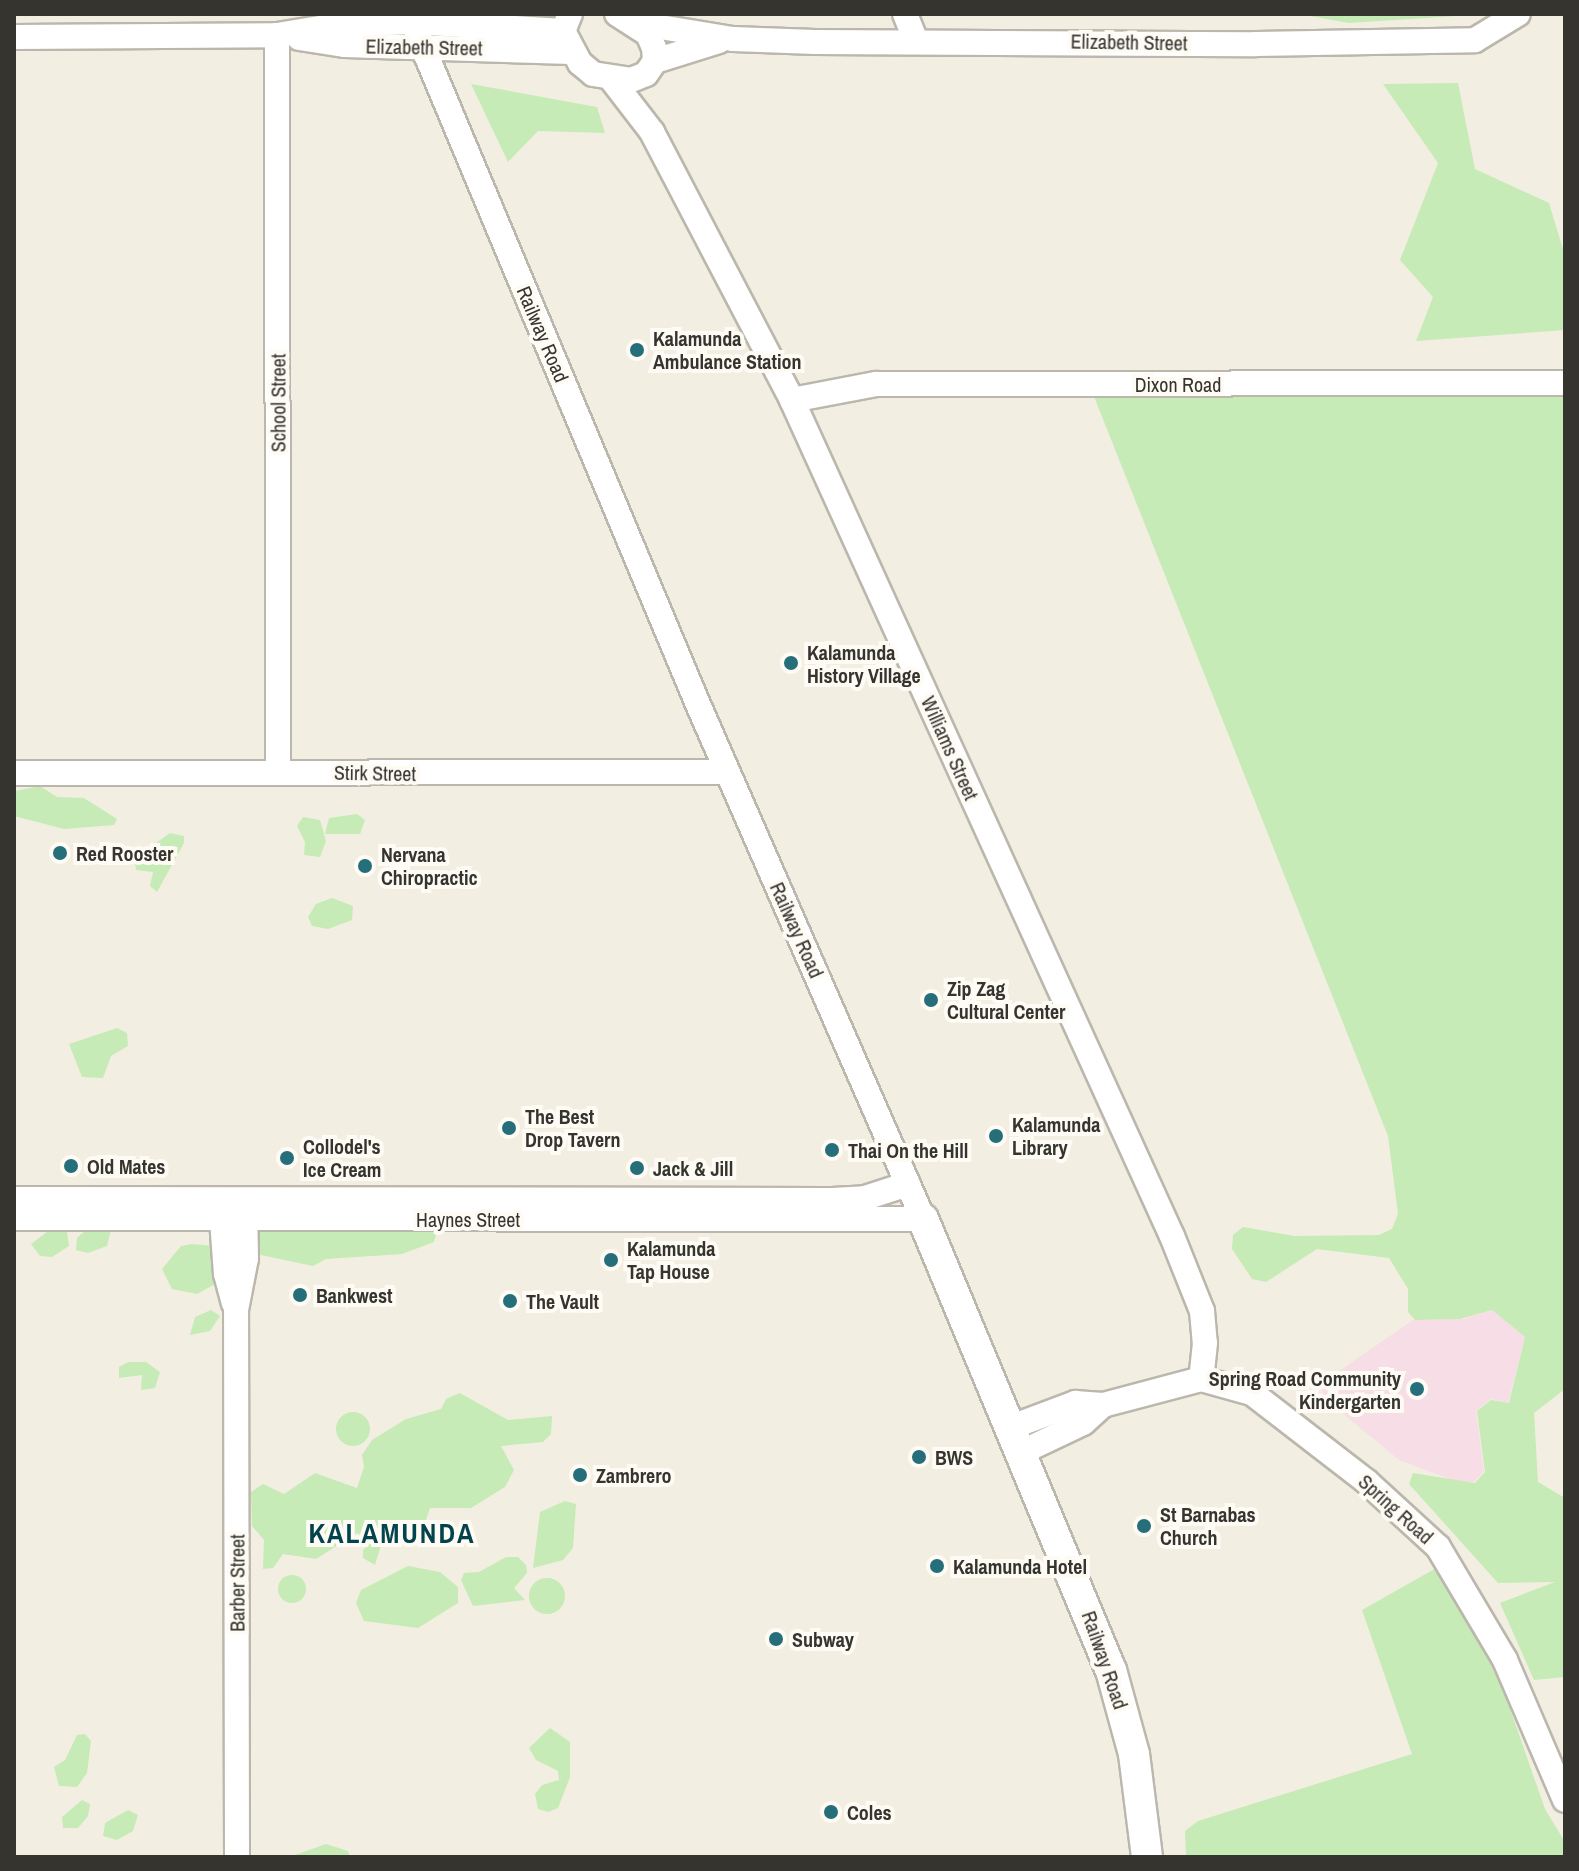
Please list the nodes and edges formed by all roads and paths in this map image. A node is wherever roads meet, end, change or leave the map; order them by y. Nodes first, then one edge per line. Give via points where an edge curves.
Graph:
1 (905, 14) edge
2 (1518, 14) edge
3 (410, 18) edge
4 (626, 18) edge
5 (568, 32) edge
6 (277, 35) junction
7 (14, 37) edge
8 (733, 39) junction
9 (915, 39) junction
10 (424, 47) junction
11 (650, 68) junction
12 (612, 80) junction
13 (652, 132) junction
14 (1565, 383) edge
15 (792, 400) junction
16 (17, 771) edge
17 (278, 772) junction
18 (727, 772) junction
19 (908, 1184) junction
20 (14, 1199) edge
21 (233, 1209) junction
22 (777, 1210) junction
23 (14, 1218) edge
24 (923, 1219) junction
25 (1201, 1379) junction
26 (1015, 1440) junction
27 (1565, 1800) edge
28 (237, 1857) edge
29 (1147, 1857) edge

1 - 9 street
2 - 9 street, Elizabeth Street via 1475,40
3 - 5 street, Elizabeth Street
3 - 6 street, Elizabeth Street
3 - 10 street, Railway Road
4 - 8 street, Elizabeth Street
4 - 11 street, Williams Street via 648,34
5 - 10 street, Elizabeth Street
5 - 12 street via 593,74
6 - 7 street, Elizabeth Street
6 - 10 street, Elizabeth Street via 345,45
6 - 17 street, School Street
8 - 9 street, Elizabeth Street
8 - 11 street, Elizabeth Street via 691,47
10 - 18 street, Railway Road
11 - 12 street, Elizabeth Street
11 - 13 street, Williams Street
12 - 13 street, Williams Street
13 - 15 street, Williams Street
14 - 15 street, Dixon Road via 876,384
15 - 25 street, Williams Street via 1172,1236 1202,1311
16 - 17 street, Stirk Street
17 - 18 street, Stirk Street
18 - 19 street, Railway Road
19 - 22 street, Haynes Street via 865,1198
19 - 24 street, Railway Road
20 - 21 street, Haynes Street
21 - 22 street, Haynes Street
21 - 23 street, Haynes Street
21 - 28 street, Barber Street
22 - 24 street, Haynes Street
24 - 26 main road, Railway Road
25 - 26 street via 1103,1405 1075,1403
25 - 27 street, Spring Road via 1252,1393 1367,1482 1438,1547 1505,1660
26 - 29 main road, Railway Road via 1120,1698 1142,1797

